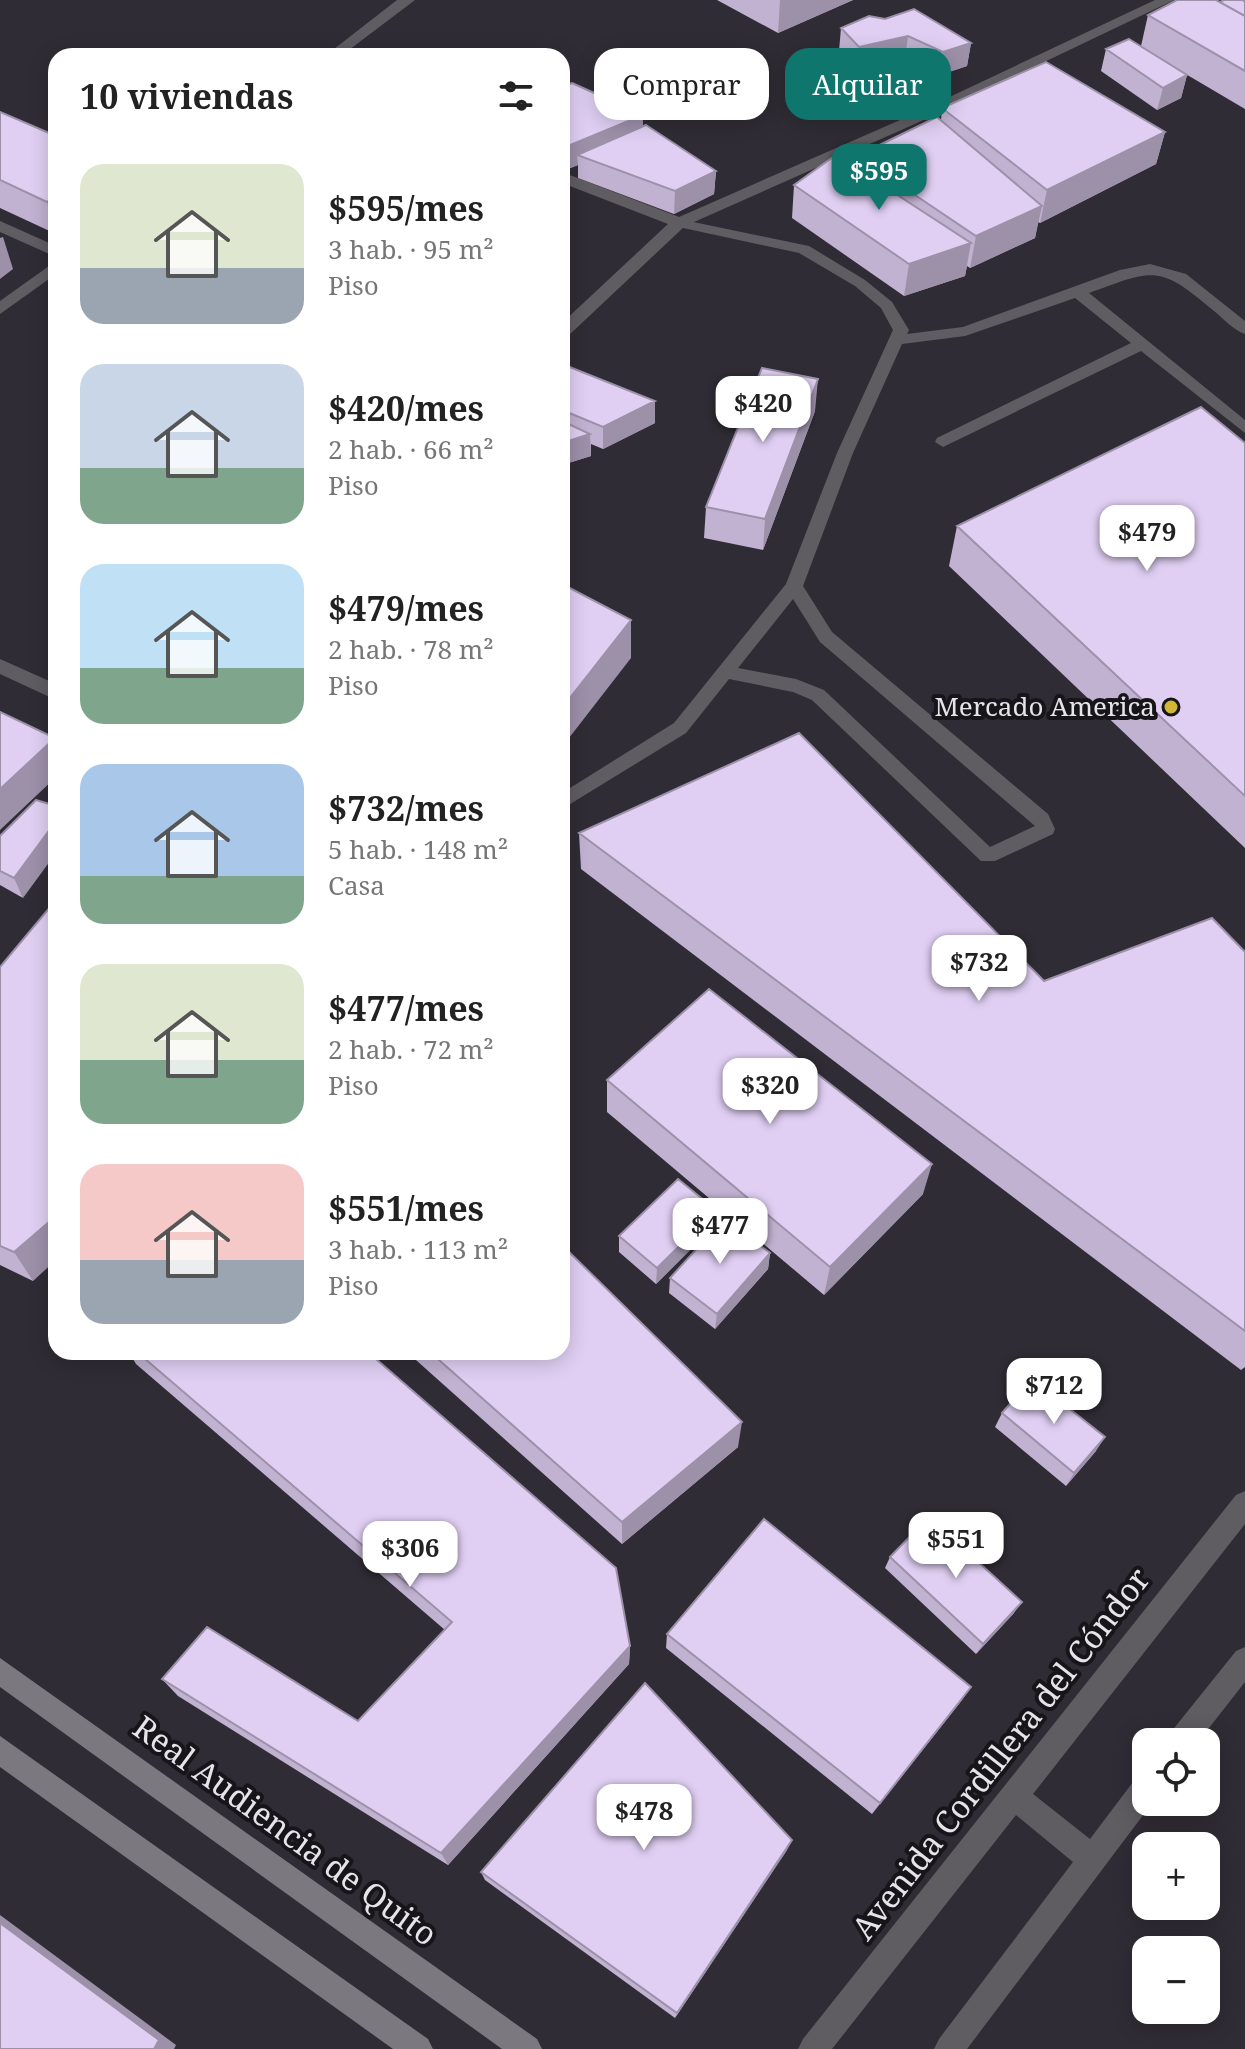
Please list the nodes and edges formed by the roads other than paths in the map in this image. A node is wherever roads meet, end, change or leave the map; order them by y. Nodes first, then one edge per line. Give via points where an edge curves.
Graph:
1 (408, 0) edge
2 (1167, 0) edge
3 (342, 48) edge
4 (570, 180) edge
5 (679, 223) junction
6 (0, 226) edge
7 (48, 248) edge
8 (48, 272) edge
9 (1078, 292) junction
10 (0, 309) edge
11 (570, 325) edge
12 (1245, 329) edge
13 (897, 339) junction
14 (1142, 344) junction
15 (1245, 428) edge
16 (943, 442) dead end
17 (794, 586) junction
18 (0, 666) edge
19 (726, 672) junction
20 (48, 689) edge
21 (570, 797) edge
22 (1245, 1504) edge
23 (1245, 1660) edge
24 (0, 1671) edge
25 (1192, 1728) edge
26 (0, 1750) edge
27 (1015, 1797) junction
28 (1132, 1806) edge
29 (1092, 1859) junction
30 (418, 2049) edge
31 (527, 2049) edge
32 (813, 2049) edge
33 (949, 2049) edge

1 - 3 street
2 - 5 street
4 - 5 street
5 - 11 street
5 - 13 lane via 804,249 887,305 901,330
6 - 7 street
8 - 10 street
9 - 12 lane via 1133,271 1173,273
9 - 13 lane via 967,330 919,341
9 - 14 lane
13 - 17 lane via 845,453
14 - 15 lane
14 - 16 lane
17 - 19 lane
17 - 19 lane via 826,637 1041,819 1046,829 988,856 818,695
18 - 20 street
19 - 21 lane via 680,728
22 - 27 street, Avenida Cordillera del Cóndor
23 - 25 street
24 - 31 main road, Real Audiencia de Quito
26 - 30 main road
27 - 29 street
27 - 32 street, Avenida Cordillera del Cóndor
28 - 29 street
29 - 33 street

